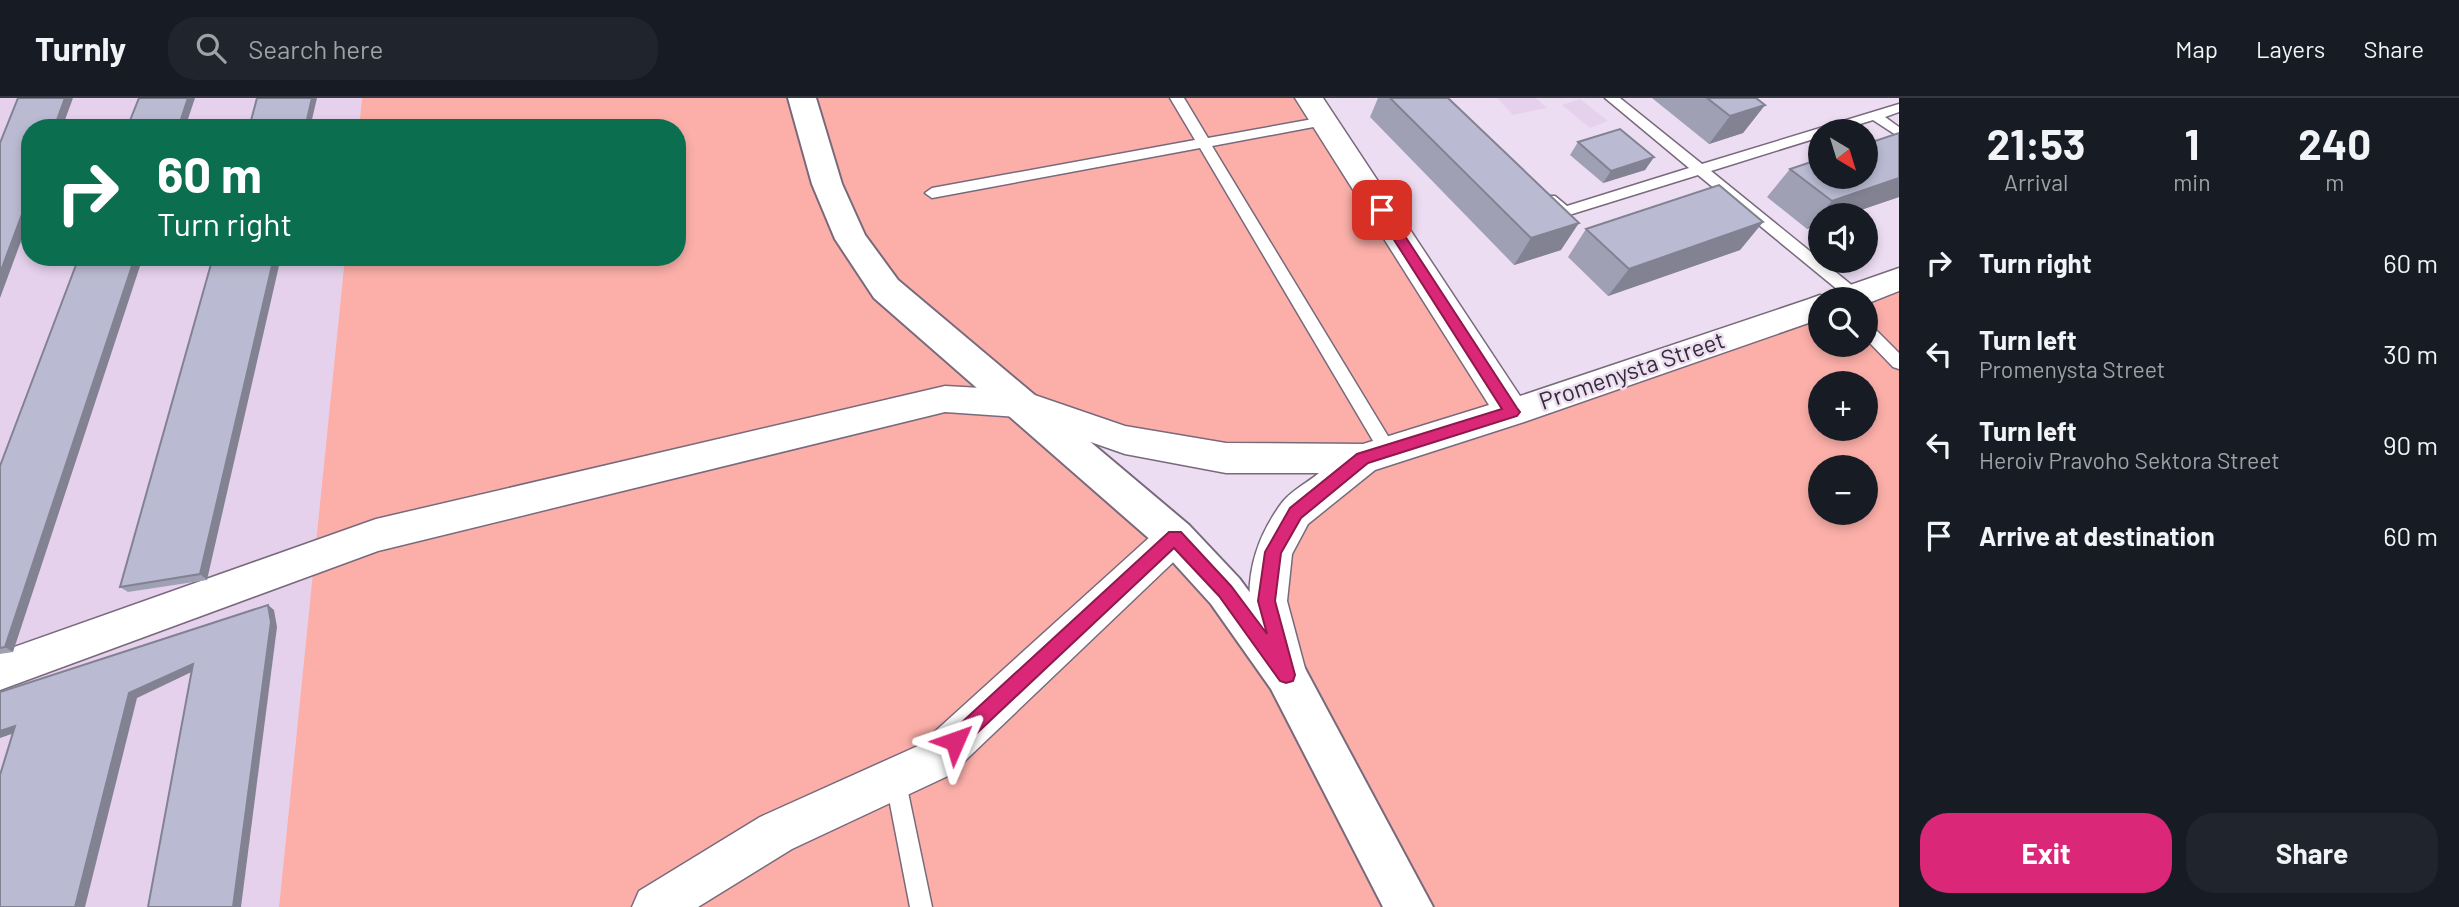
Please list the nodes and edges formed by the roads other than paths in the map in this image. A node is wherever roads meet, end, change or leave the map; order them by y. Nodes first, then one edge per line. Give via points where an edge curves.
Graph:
1 (802, 98) edge
2 (1177, 98) edge
3 (1612, 98) edge
4 (1899, 108) edge
5 (1316, 109) edge
6 (1874, 116) junction
7 (1864, 119) edge
8 (1899, 133) edge
9 (1808, 136) edge
10 (1203, 142) junction
11 (1698, 170) junction
12 (1535, 184) edge
13 (932, 193) dead end
14 (1899, 279) edge
15 (1837, 287) edge
16 (1877, 287) edge
17 (1808, 311) edge
18 (1878, 342) edge
19 (1899, 363) edge
20 (1020, 404) junction
21 (1512, 412) junction
22 (1375, 455) junction
23 (1175, 537) junction
24 (0, 671) edge
25 (1286, 675) junction
26 (895, 778) junction
27 (655, 907) edge
28 (921, 907) edge
29 (1409, 907) edge

1 - 20 main road via 827,184 846,228 886,289
2 - 10 lane
3 - 11 lane
4 - 6 lane
5 - 10 lane
5 - 21 street
6 - 7 lane
6 - 8 lane
9 - 11 lane
10 - 13 lane
10 - 22 lane
11 - 12 lane via 1564,212
11 - 15 lane
14 - 16 street
17 - 21 street, Promenysta Street
18 - 19 lane
20 - 22 street, Promenysta Street via 1125,440 1226,458
20 - 23 main road
20 - 24 street, Promenysta Street via 945,399 376,535
21 - 22 street, Promenysta Street
22 - 25 street, Promenysta Street via 1296,513 1273,552 1267,601
23 - 25 main road via 1225,591
23 - 26 street via 935,760
25 - 29 main road
26 - 27 street via 776,833
26 - 28 lane

